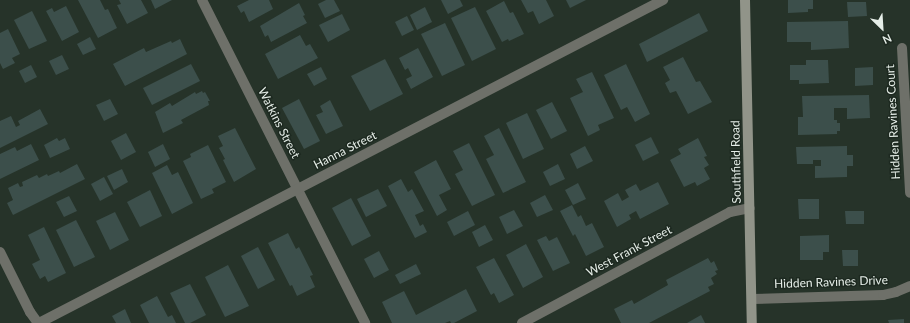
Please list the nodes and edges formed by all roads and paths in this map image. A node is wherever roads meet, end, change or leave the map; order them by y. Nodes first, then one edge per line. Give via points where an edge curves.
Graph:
1 (202, 0) edge
2 (663, 0) edge
3 (745, 0) edge
4 (902, 48) dead end
5 (297, 189) junction
6 (910, 194) edge
7 (750, 208) junction
8 (0, 252) edge
9 (910, 286) edge
10 (752, 299) junction
11 (38, 323) edge
12 (365, 323) edge
13 (522, 323) edge
14 (752, 323) edge

1 - 5 street, Watkins Street
2 - 5 street, Hanna Street
3 - 7 main road, Southfield Road
4 - 6 street, Hidden Ravines Court
5 - 11 street, Hanna Street
5 - 12 street, Watkins Street
7 - 10 main road, Southfield Road
7 - 13 street, West Frank Street via 730,212
8 - 11 street
9 - 10 street, Hidden Ravines Drive via 882,295
10 - 14 main road, Southfield Road

